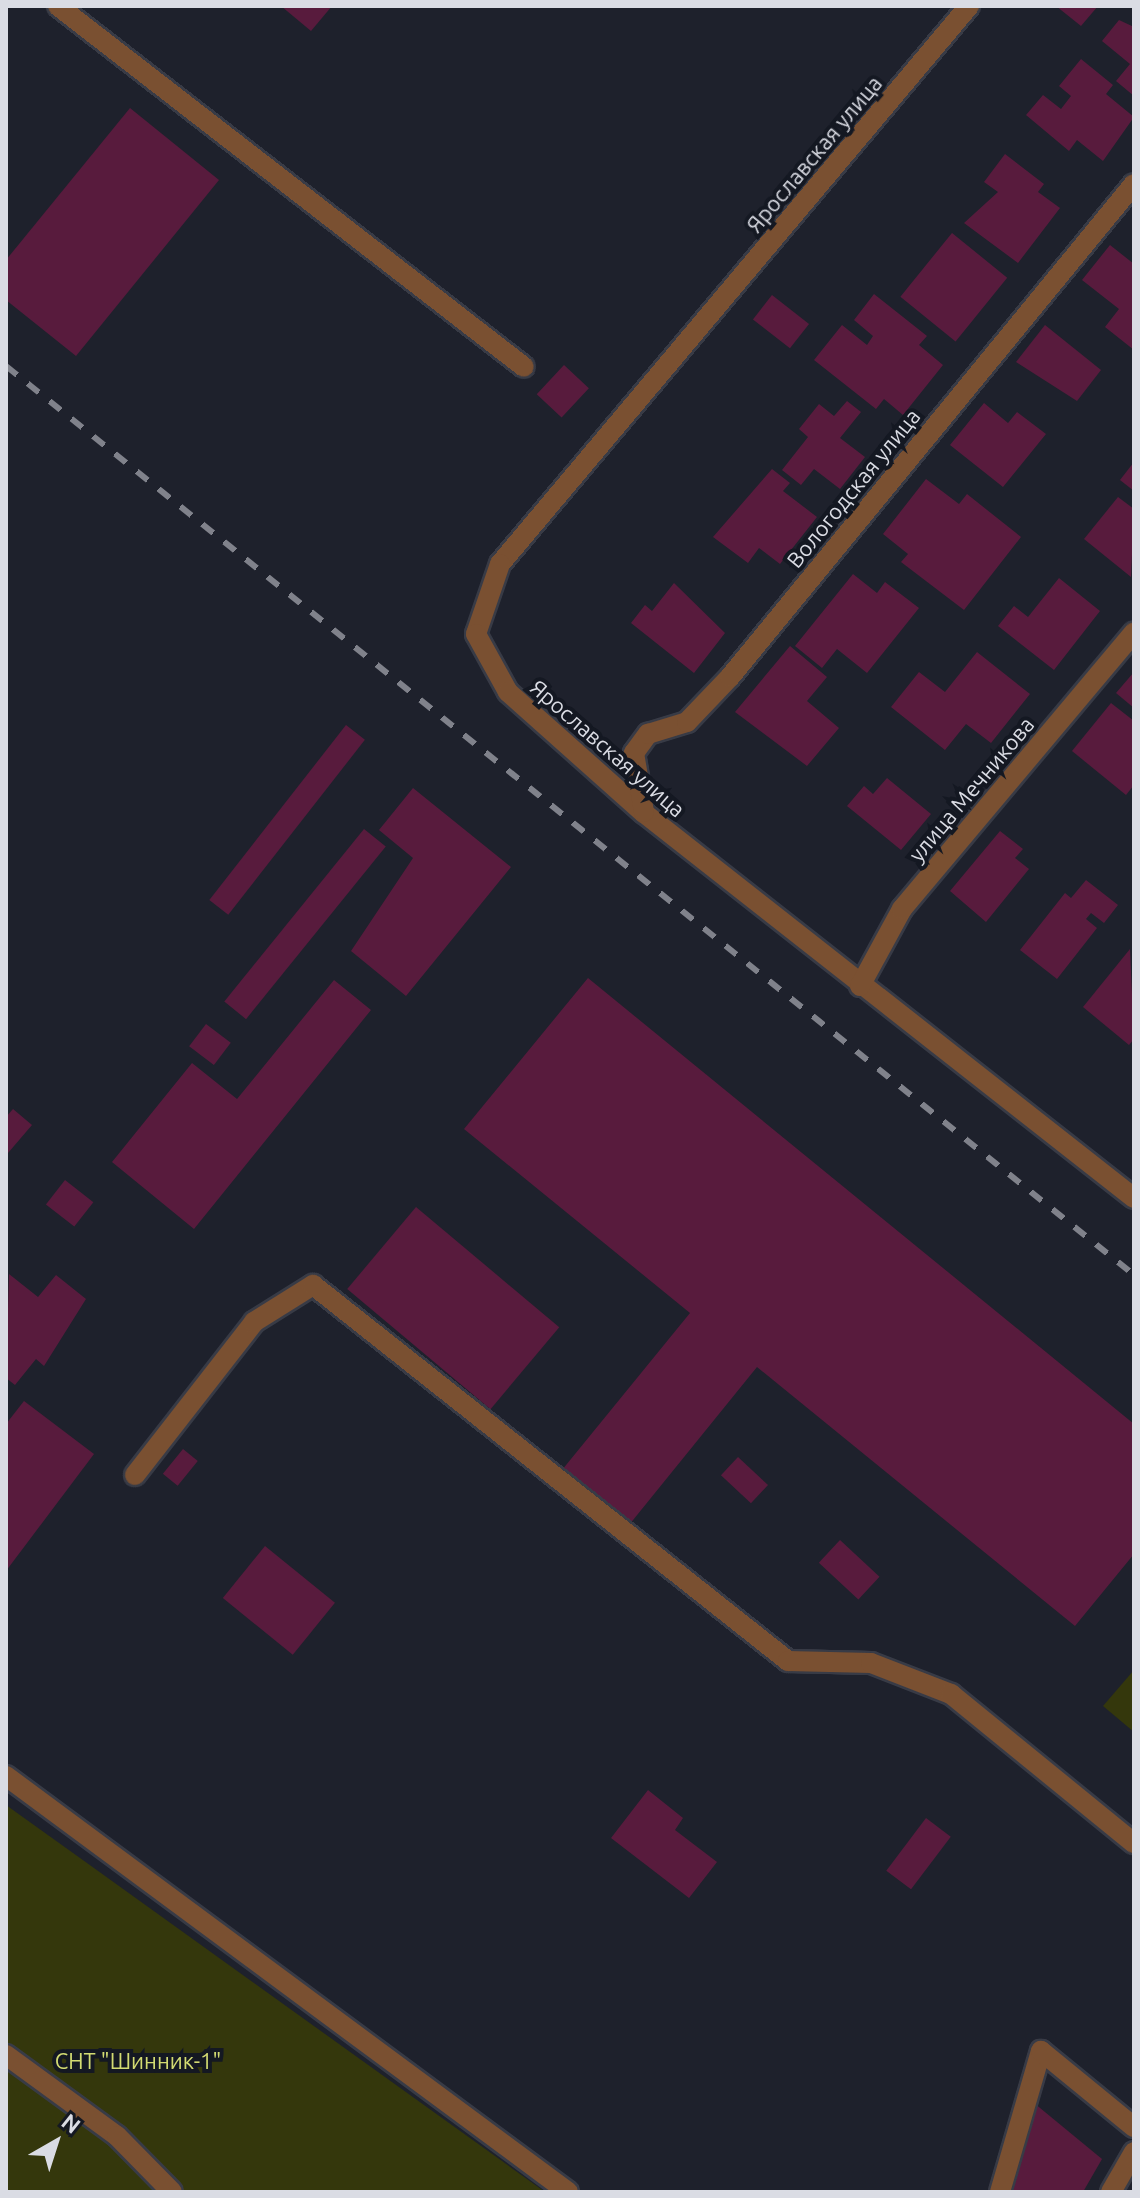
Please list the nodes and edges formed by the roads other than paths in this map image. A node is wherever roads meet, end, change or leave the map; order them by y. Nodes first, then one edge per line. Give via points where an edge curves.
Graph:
1 (58, 6) edge
2 (969, 6) edge
3 (1134, 184) edge
4 (524, 367) dead end
5 (1134, 633) edge
6 (644, 813) junction
7 (860, 986) junction
8 (1134, 1198) edge
9 (135, 1475) dead end
10 (6, 1776) edge
11 (1134, 1843) edge
12 (6, 2055) edge
13 (1134, 2127) edge
14 (1134, 2152) edge
15 (172, 2192) edge
16 (568, 2192) edge
17 (1000, 2192) edge
18 (1111, 2192) edge

1 - 4 street
2 - 6 street, Ярославская улица via 500,564 476,634 508,692
3 - 6 street, Вологодская улица via 730,677 687,722 648,734 634,753
5 - 7 street, улица Мечникова via 902,909
6 - 7 street, Ярославская улица
7 - 8 street, Ярославская улица
9 - 11 street via 254,1322 313,1285 788,1661 871,1663 951,1694
10 - 16 street
12 - 15 street via 117,2136
13 - 17 street via 1041,2051
14 - 18 street

